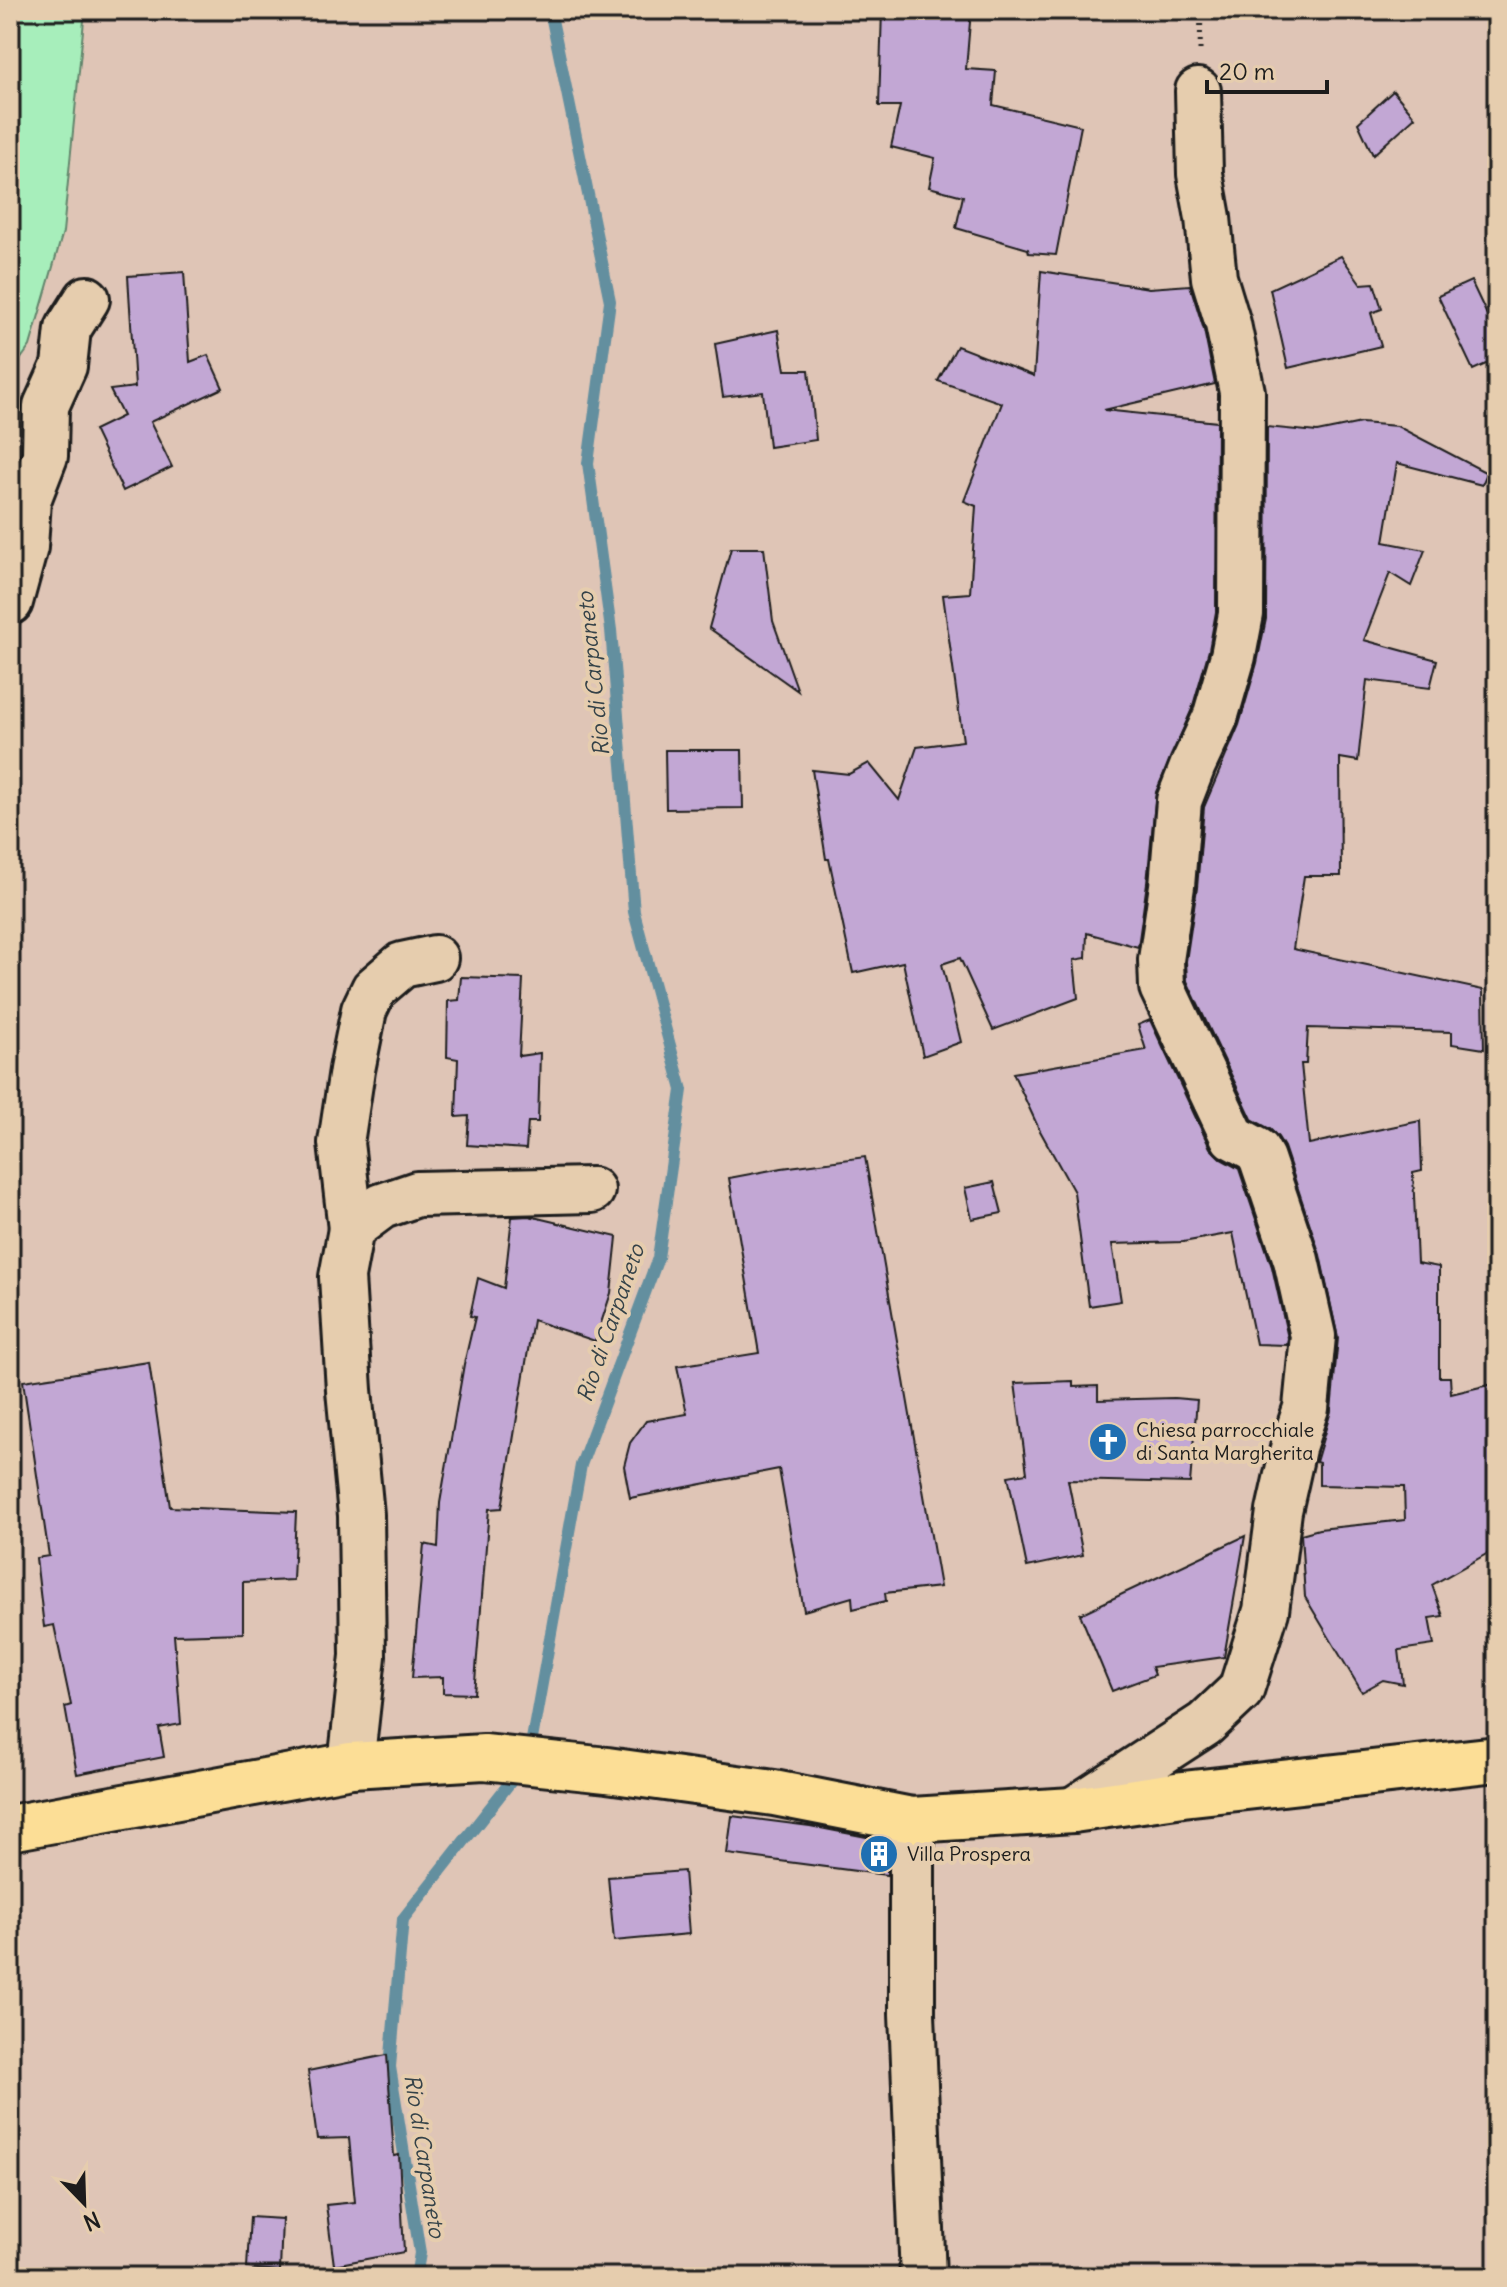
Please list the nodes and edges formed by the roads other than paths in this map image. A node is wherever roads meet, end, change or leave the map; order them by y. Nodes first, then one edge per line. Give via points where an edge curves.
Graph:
1 (1198, 91) dead end
2 (87, 299) dead end
3 (10, 602) edge
4 (435, 958) dead end
5 (592, 1190) dead end
6 (351, 1229) junction
7 (1497, 1759) edge
8 (351, 1765) junction
9 (1073, 1810) junction
10 (912, 1820) junction
11 (10, 1828) edge
12 (923, 2277) edge

1 - 9 street via 1200,174 1214,278 1242,392 1241,614 1215,718 1179,801 1162,987 1233,1137 1257,1150 1262,1159 1296,1260 1313,1336 1306,1408 1279,1511 1266,1611 1241,1690 1205,1724
2 - 3 street via 68,329 64,366 46,406 45,456 28,500 25,547
4 - 6 street via 402,965 374,989 364,1010 341,1143
5 - 6 street via 417,1194 382,1206
6 - 8 street via 342,1277 361,1515 363,1656
7 - 9 main road
8 - 10 main road via 484,1757 774,1793
8 - 11 main road
9 - 10 main road
10 - 12 street via 912,2014

